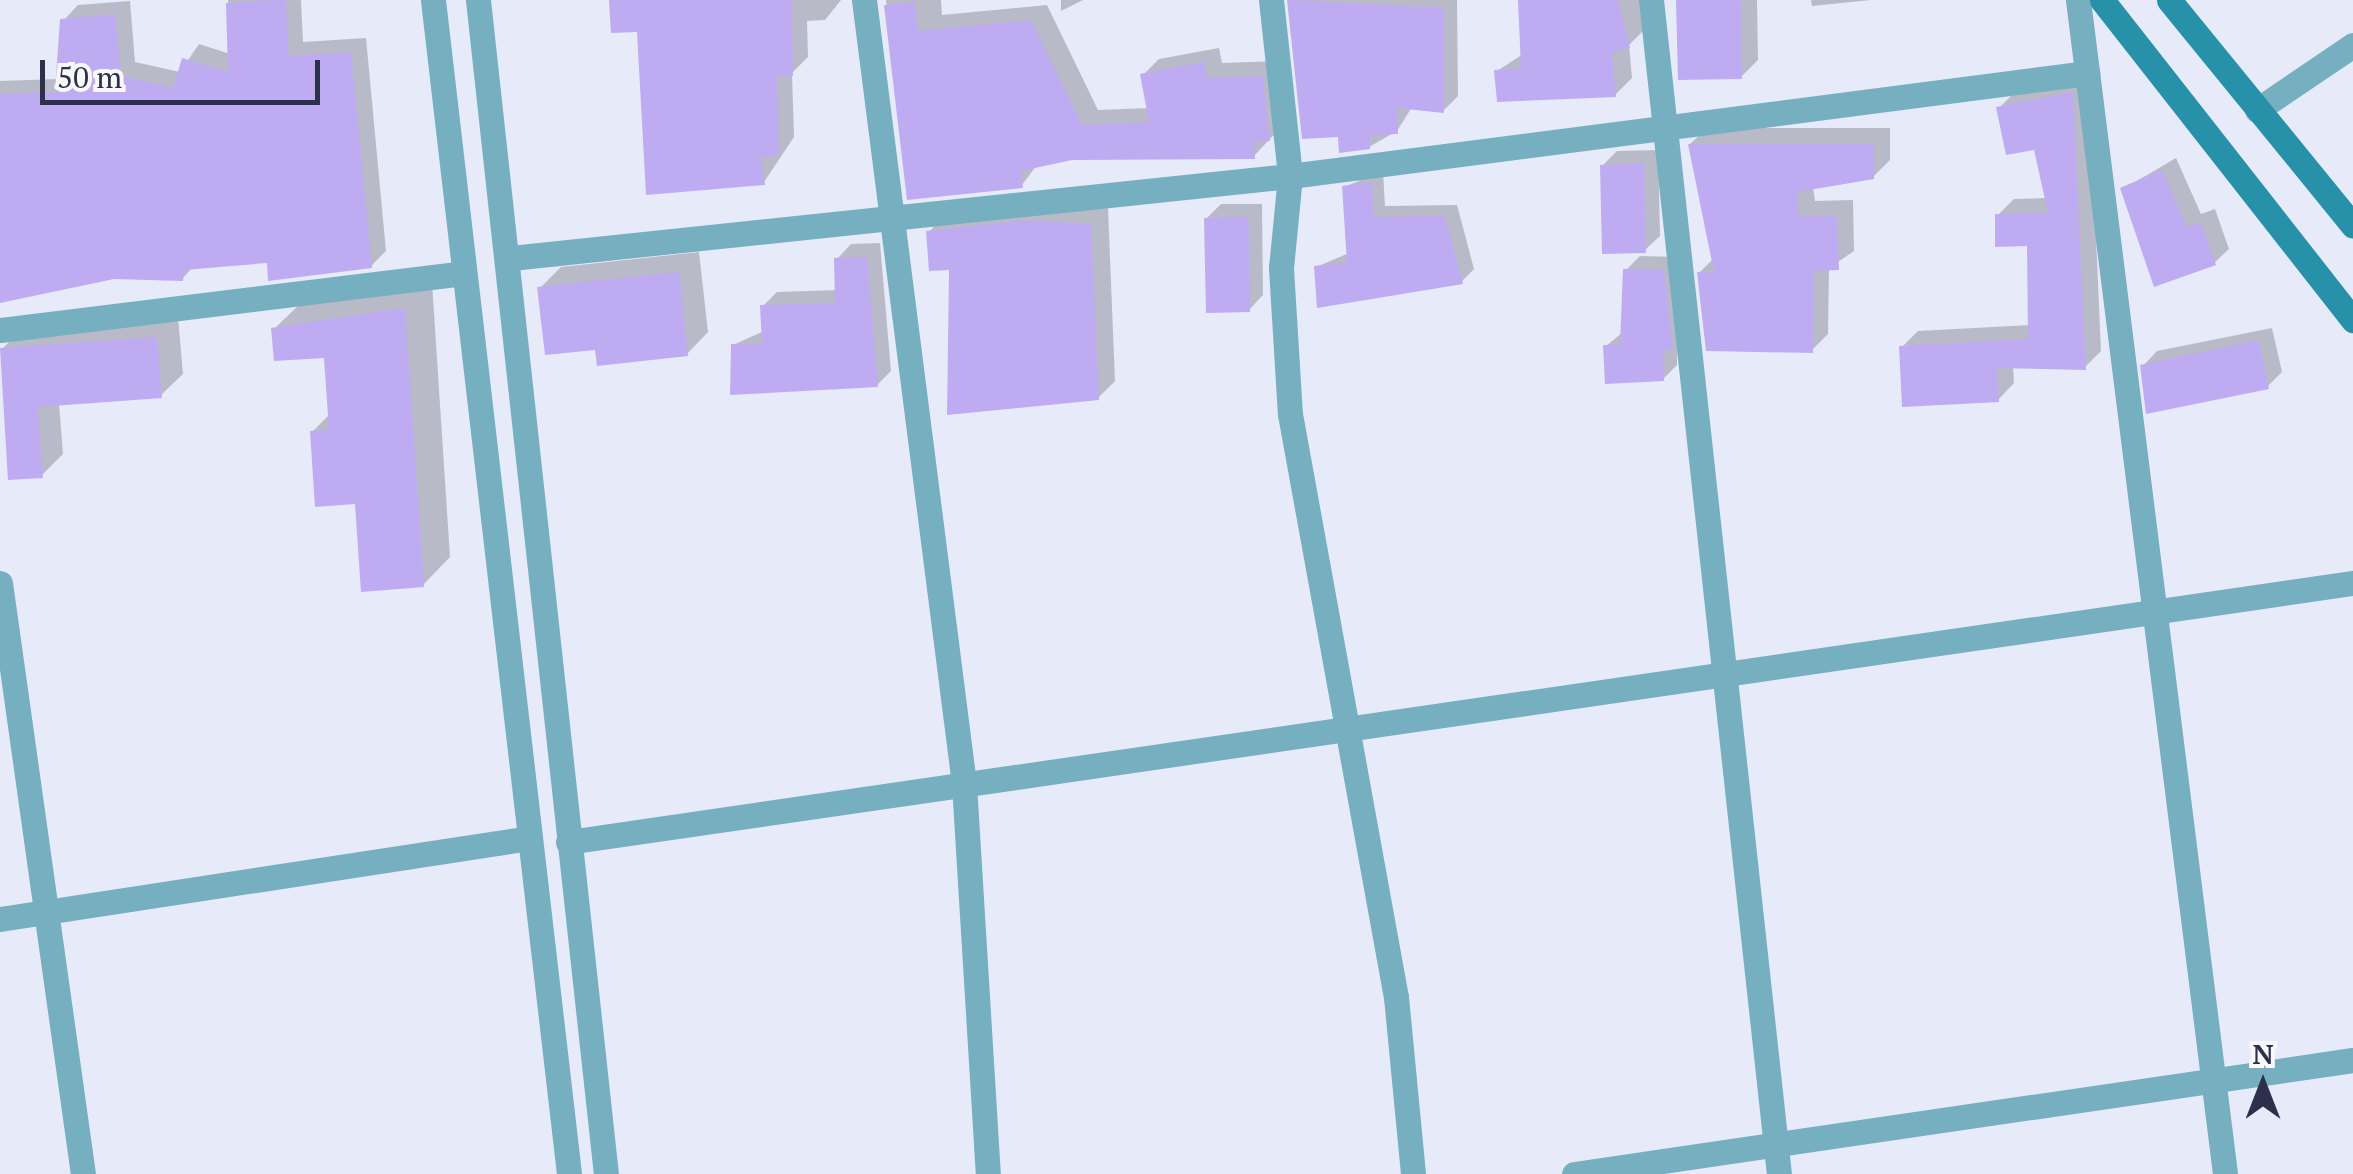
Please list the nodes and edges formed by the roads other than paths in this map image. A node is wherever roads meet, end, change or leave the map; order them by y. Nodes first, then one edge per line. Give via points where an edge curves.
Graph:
1 (433, 0) edge
2 (478, 0) edge
3 (864, 0) edge
4 (1271, 0) edge
5 (1650, 0) edge
6 (2078, 0) edge
7 (2102, 0) edge
8 (2170, 0) edge
9 (2353, 45) edge
10 (2087, 73) junction
11 (2257, 110) junction
12 (1662, 124) junction
13 (1290, 176) junction
14 (884, 217) junction
15 (2353, 226) edge
16 (510, 258) junction
17 (464, 273) junction
18 (2353, 320) edge
19 (0, 330) edge
20 (2353, 583) edge
21 (0, 584) edge
22 (2158, 616) junction
23 (1732, 680) junction
24 (1347, 726) junction
25 (964, 784) junction
26 (530, 838) junction
27 (568, 842) junction
28 (48, 912) junction
29 (0, 920) edge
30 (2353, 1060) edge
31 (2218, 1082) junction
32 (1776, 1145) junction
33 (83, 1174) edge
34 (569, 1174) edge
35 (606, 1174) edge
36 (988, 1174) edge
37 (1413, 1174) edge
38 (1574, 1174) edge
39 (1780, 1174) edge
40 (2225, 1174) edge

1 - 17 street
2 - 16 street
3 - 14 street
4 - 13 street
5 - 12 street
6 - 10 street
7 - 18 main road
8 - 11 main road
9 - 11 street
10 - 12 street
10 - 22 street
11 - 15 main road
12 - 13 street
12 - 23 street
13 - 14 street
13 - 24 street via 1281,268 1290,414
14 - 16 street
14 - 25 street
16 - 27 street
17 - 19 street
17 - 26 street
20 - 22 street
21 - 28 street
22 - 23 street
22 - 31 street
23 - 24 street
23 - 32 street
24 - 25 street
24 - 37 street via 1396,997
25 - 27 street
25 - 36 street
26 - 28 street
26 - 34 street
27 - 35 street
28 - 29 street
28 - 33 street
30 - 31 street
31 - 32 street
31 - 40 street
32 - 38 street
32 - 39 street

